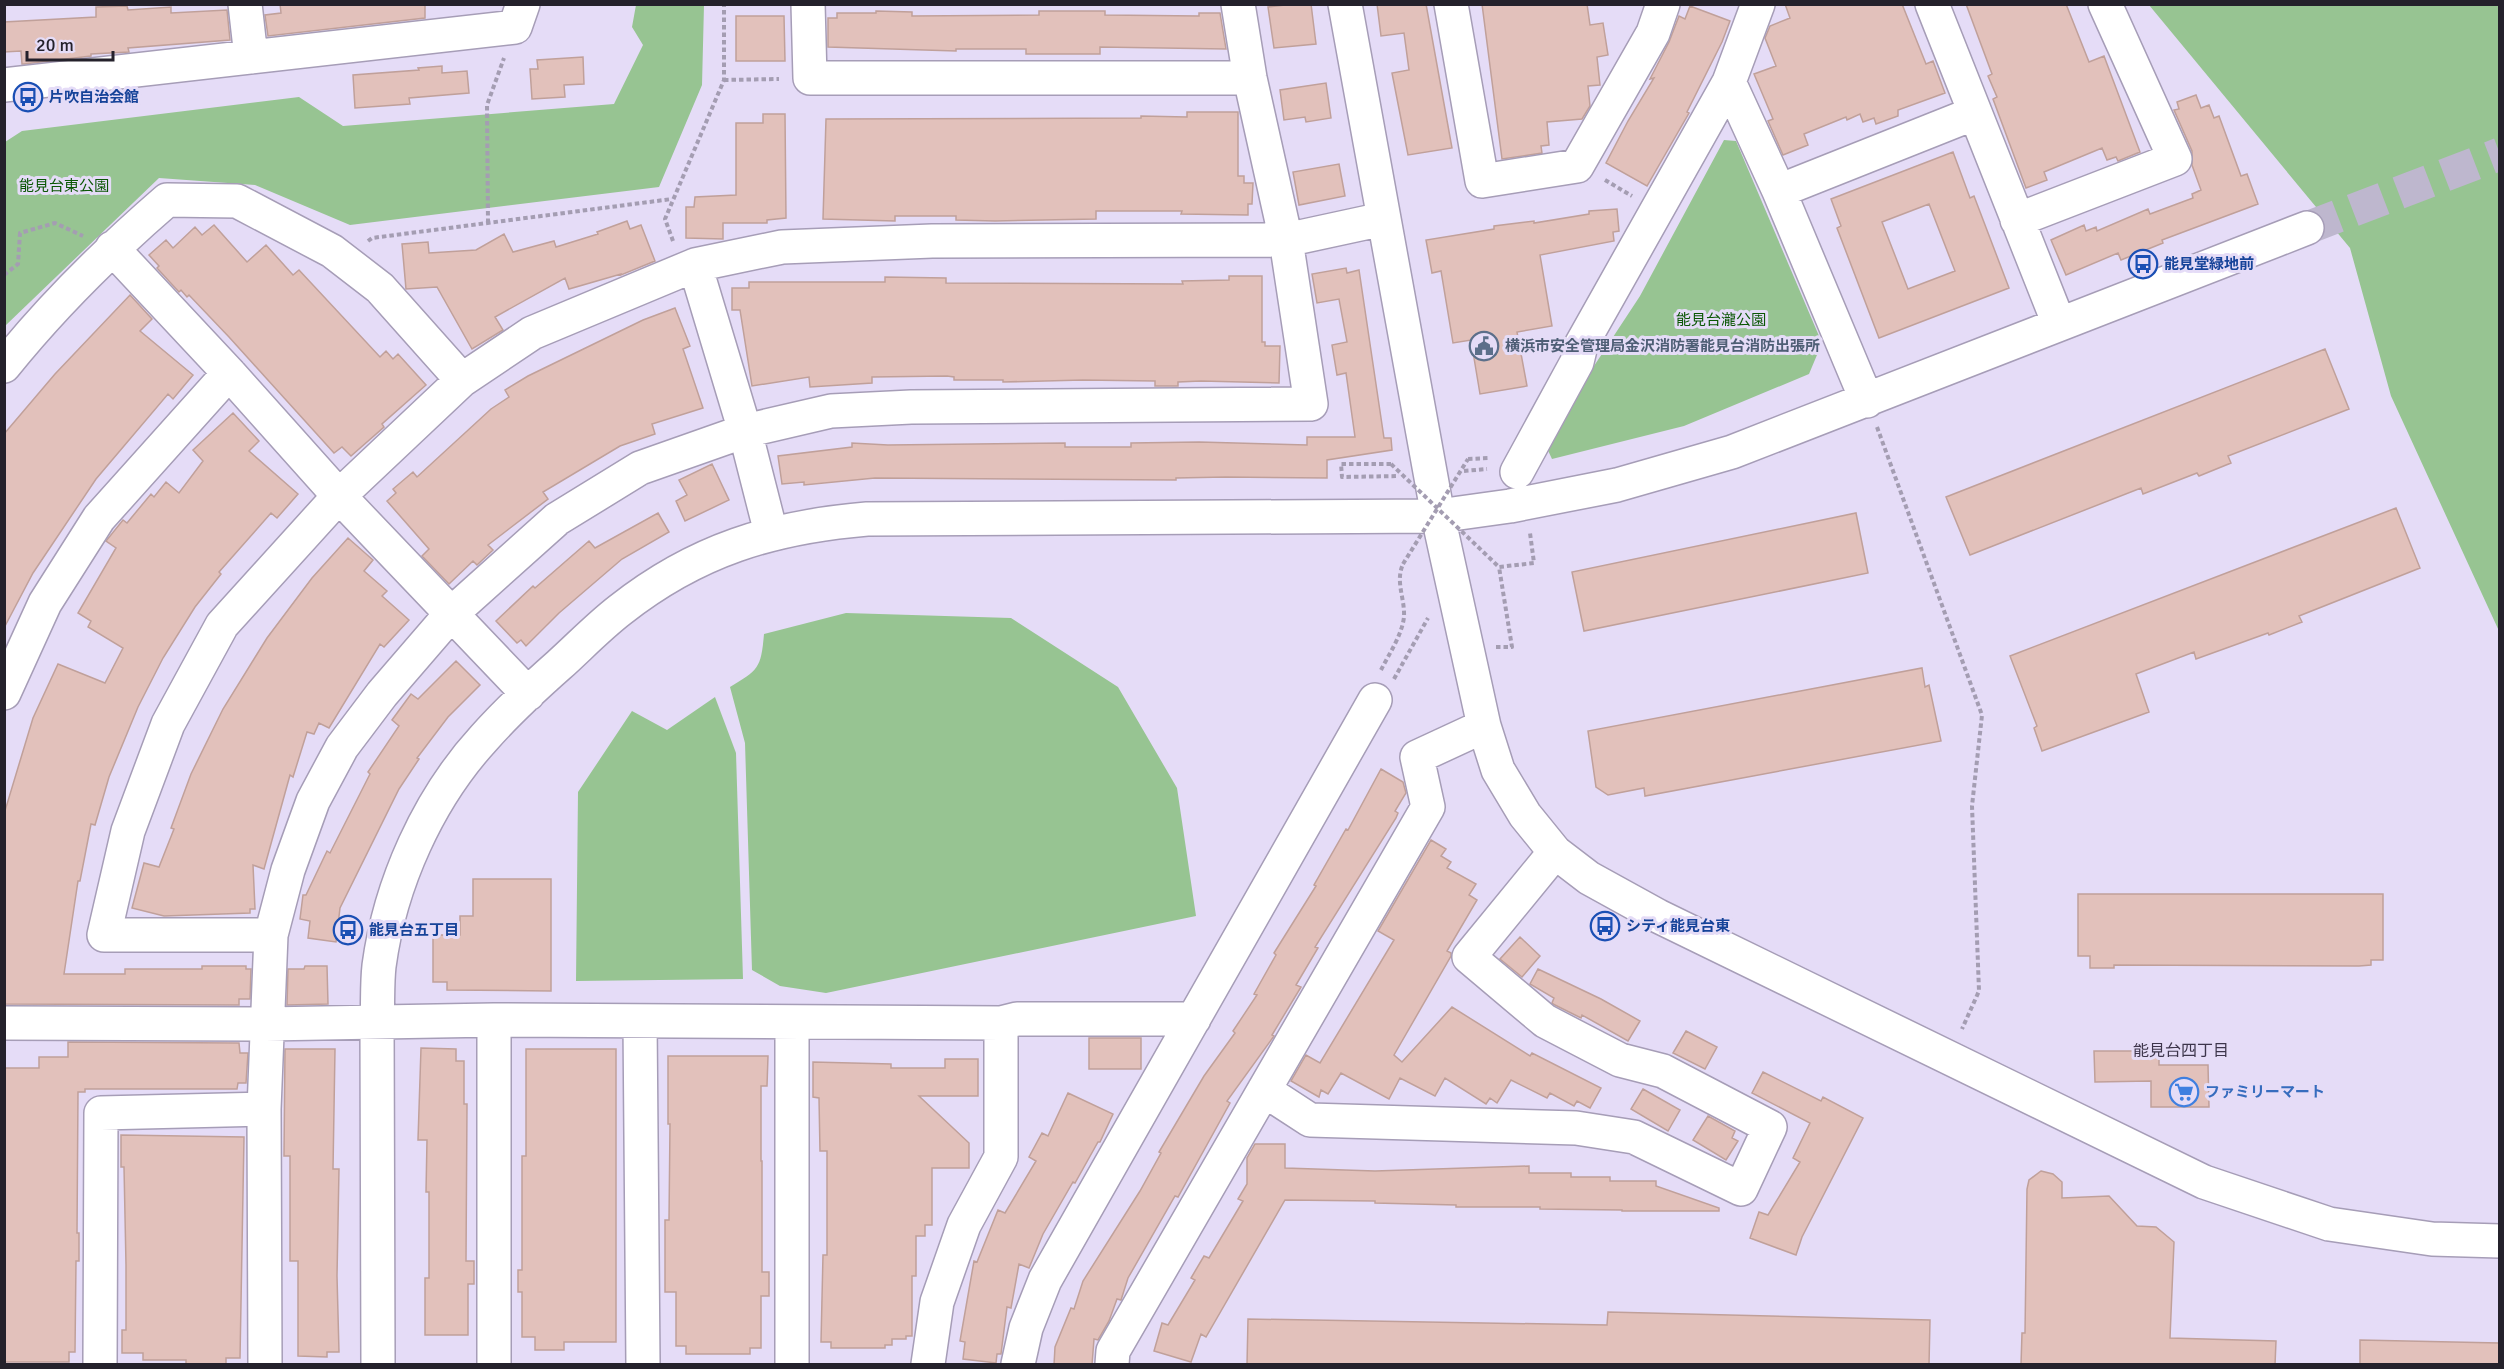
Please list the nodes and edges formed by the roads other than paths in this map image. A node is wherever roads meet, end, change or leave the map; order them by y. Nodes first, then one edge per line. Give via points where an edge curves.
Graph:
1 (246, 4) edge
2 (808, 4) edge
3 (1238, 4) edge
4 (1345, 4) edge
5 (1450, 4) edge
6 (1663, 4) edge
7 (1758, 4) edge
8 (1932, 4) edge
9 (2105, 4) edge
10 (519, 16) edge
11 (251, 57) junction
12 (1250, 78) junction
13 (1729, 82) junction
14 (4, 85) edge
15 (1975, 113) junction
16 (1779, 191) junction
17 (1383, 219) junction
18 (2018, 220) junction
19 (2307, 228) tunnel mouth
20 (1286, 240) junction
21 (112, 248) junction
22 (689, 268) junction
23 (2058, 324) junction
24 (4, 366) edge
25 (229, 373) junction
26 (462, 380) junction
27 (1872, 414) junction
28 (745, 431) junction
29 (1517, 472) dead end
30 (339, 496) junction
31 (1438, 512) junction
32 (771, 533) junction
33 (451, 614) junction
34 (4, 693) edge
35 (528, 694) junction
36 (1375, 700) road end
37 (1484, 726) junction
38 (1555, 852) junction
39 (271, 934) junction
40 (1194, 1019) junction
41 (377, 1020) junction
42 (494, 1020) junction
43 (640, 1021) junction
44 (792, 1022) junction
45 (4, 1023) edge
46 (1001, 1023) junction
47 (266, 1024) junction
48 (1264, 1090) junction
49 (264, 1109) junction
50 (2499, 1241) edge
51 (100, 1365) edge
52 (265, 1365) edge
53 (378, 1365) edge
54 (494, 1365) edge
55 (643, 1365) edge
56 (792, 1365) edge
57 (928, 1365) edge
58 (1018, 1365) edge
59 (1112, 1365) edge

1 - 11 street
2 - 12 street via 810,78
3 - 12 street
4 - 17 street
5 - 6 street via 1482,181 1577,166 1653,33
7 - 13 street
8 - 15 street
9 - 18 street via 2175,159
10 - 11 street
11 - 14 street
12 - 20 street
13 - 16 street
13 - 29 street via 1581,345 1577,362
15 - 16 street
15 - 18 street
16 - 27 street
17 - 20 street
17 - 31 street
18 - 23 street
19 - 23 street
20 - 22 street via 932,241 782,247
20 - 28 street via 1311,404 911,407 831,411
21 - 24 street via 38,324
21 - 25 street
21 - 26 street via 167,200 237,201 332,250 380,288
22 - 26 street via 532,333
22 - 28 street
23 - 27 street
25 - 30 street
25 - 34 street via 99,518 45,603
26 - 30 street
27 - 31 street via 1617,485 1510,506
28 - 32 street
28 - 33 street via 640,468 557,519
30 - 33 street
30 - 39 street via 222,625 168,724 128,831 104,934
31 - 32 street via 867,519
31 - 37 street
32 - 35 street via 719,550 669,575 619,610
33 - 35 street
33 - 39 street via 342,747 313,801 288,870
35 - 41 street via 483,738 445,788 414,846 392,906 379,966
36 - 40 street
37 - 38 street via 1498,770 1525,815
37 - 48 street via 1417,757 1428,807
38 - 48 street via 1469,957 1545,1021 1620,1060 1663,1071 1770,1127 1741,1189 1634,1137 1576,1128 1310,1120
38 - 50 street via 1589,878 1658,916 2204,1182 2340,1225 2432,1239
39 - 47 street
40 - 46 street via 1017,1019
40 - 58 street via 1045,1280 1026,1328
41 - 42 street
41 - 47 street
41 - 53 street
42 - 43 street
42 - 54 street
43 - 44 street
43 - 55 street
44 - 46 street
44 - 56 street
45 - 47 street
46 - 57 street via 1001,1157 964,1226 937,1302
47 - 49 street
48 - 59 street via 1113,1351
49 - 51 street via 101,1113
49 - 52 street

